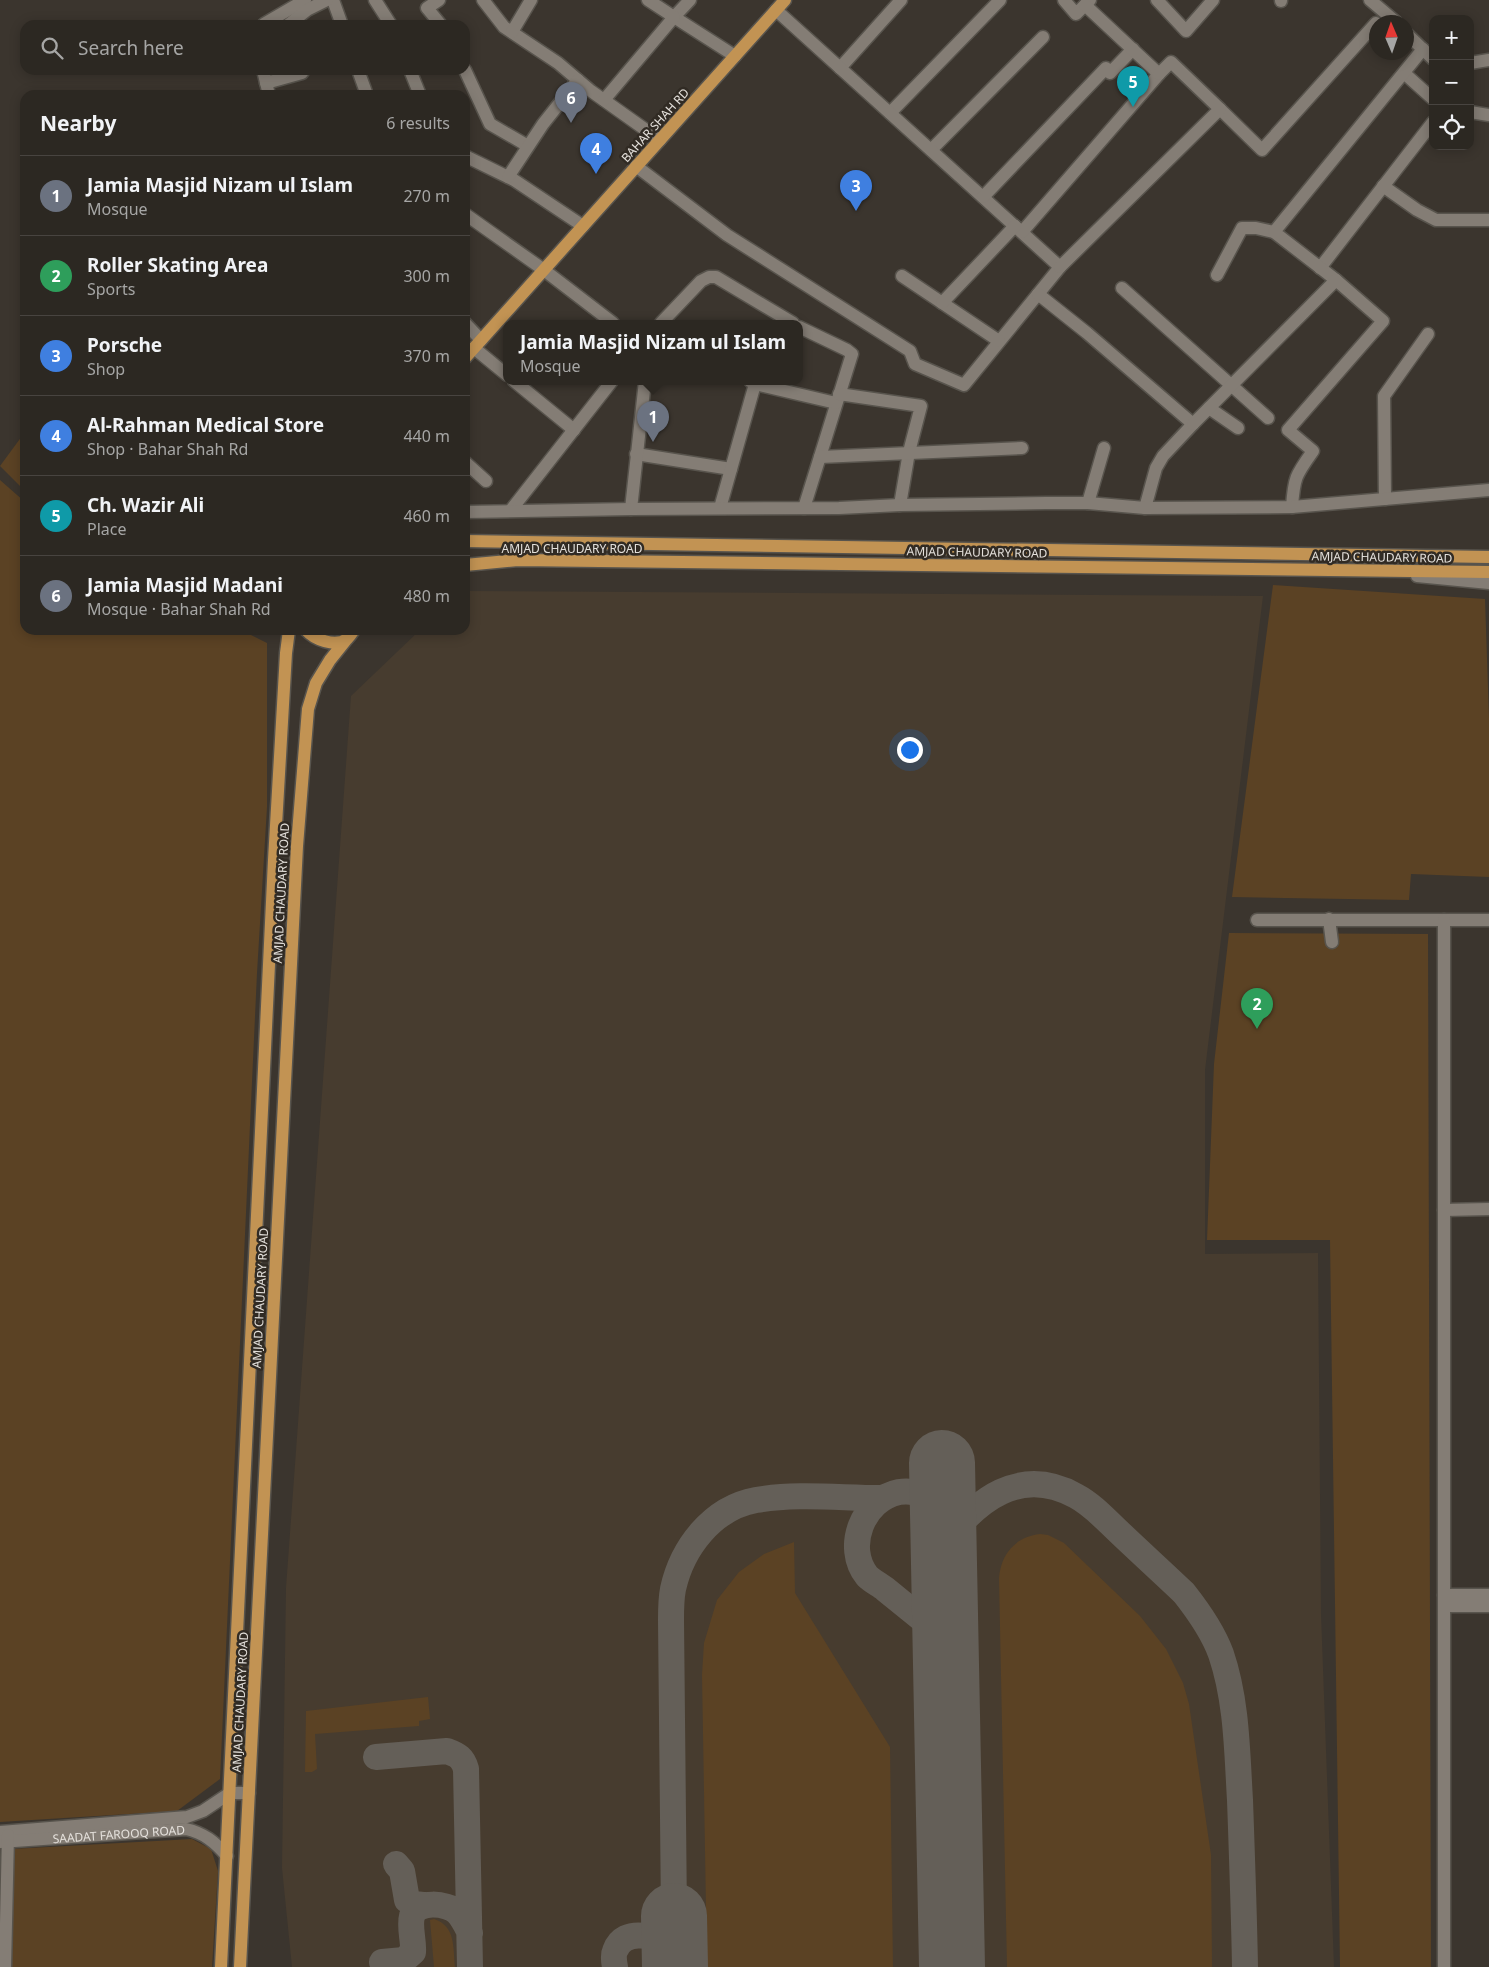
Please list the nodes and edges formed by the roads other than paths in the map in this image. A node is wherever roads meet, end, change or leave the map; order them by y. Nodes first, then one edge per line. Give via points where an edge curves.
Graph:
1 (304, 0) edge
2 (327, 0) edge
3 (333, 0) edge
4 (375, 0) edge
5 (439, 0) edge
6 (483, 0) edge
7 (531, 0) edge
8 (648, 0) edge
9 (690, 0) edge
10 (785, 0) edge
11 (901, 0) edge
12 (1000, 0) edge
13 (1064, 0) edge
14 (1157, 0) edge
15 (1214, 0) edge
16 (1370, 0) edge
17 (1087, 2) edge
18 (776, 10) junction
19 (1386, 13) edge
20 (292, 16) edge
21 (674, 17) junction
22 (278, 20) edge
23 (340, 20) edge
24 (388, 20) edge
25 (436, 20) edge
26 (512, 32) junction
27 (1369, 32) edge
28 (1043, 37) dead end
29 (1414, 41) edge
30 (1133, 49) junction
31 (1423, 49) junction
32 (1429, 55) edge
33 (735, 56) junction
34 (1489, 60) edge
35 (1474, 62) edge
36 (840, 68) junction
37 (1404, 73) junction
38 (1160, 74) junction
39 (263, 75) edge
40 (298, 75) edge
41 (360, 75) edge
42 (412, 75) edge
43 (467, 75) edge
44 (578, 80) junction
45 (267, 89) edge
46 (365, 90) edge
47 (418, 90) edge
48 (1429, 95) edge
49 (604, 100) junction
50 (1220, 109) junction
51 (890, 113) junction
52 (1474, 113) edge
53 (1489, 115) edge
54 (1429, 127) edge
55 (660, 140) junction
56 (528, 146) junction
57 (931, 150) junction
58 (470, 158) edge
59 (636, 166) junction
60 (508, 176) junction
61 (1383, 186) junction
62 (982, 197) junction
63 (470, 218) edge
64 (1489, 220) edge
65 (583, 226) junction
66 (1018, 229) junction
67 (1274, 232) junction
68 (1060, 267) junction
69 (1320, 268) junction
70 (544, 270) junction
71 (1217, 275) dead end
72 (902, 276) dead end
73 (1336, 280) junction
74 (1122, 288) dead end
75 (1038, 294) junction
76 (942, 303) junction
77 (609, 320) edge
78 (663, 320) edge
79 (788, 320) edge
80 (803, 329) edge
81 (470, 332) edge
82 (1428, 334) dead end
83 (999, 341) junction
84 (477, 344) junction
85 (470, 352) edge
86 (503, 371) edge
87 (519, 385) edge
88 (609, 385) edge
89 (645, 385) edge
90 (752, 385) edge
91 (763, 385) edge
92 (1231, 386) junction
93 (838, 399) junction
94 (1209, 408) junction
95 (1268, 418) dead end
96 (1193, 424) junction
97 (1238, 428) dead end
98 (574, 430) junction
99 (1022, 448) dead end
100 (1104, 448) dead end
101 (909, 452) junction
102 (636, 454) junction
103 (820, 457) junction
104 (470, 467) edge
105 (731, 468) junction
106 (486, 481) dead end
107 (1489, 490) edge
108 (1385, 499) junction
109 (1088, 503) junction
110 (900, 505) junction
111 (1292, 507) junction
112 (720, 508) junction
113 (804, 508) junction
114 (1146, 508) junction
115 (631, 509) junction
116 (511, 510) junction
117 (470, 512) edge
118 (470, 541) edge
119 (1489, 556) edge
120 (470, 564) edge
121 (1360, 570) junction
122 (1489, 572) edge
123 (1489, 583) edge
124 (288, 635) edge
125 (310, 635) edge
126 (350, 635) edge
127 (346, 640) junction
128 (1329, 919) junction
129 (1257, 920) dead end
130 (1444, 920) junction
131 (1489, 920) edge
132 (1332, 942) dead end
133 (1444, 1210) junction
134 (1489, 1210) edge
135 (1489, 1595) edge
136 (1445, 1601) junction
137 (1489, 1606) edge
138 (230, 1793) junction
139 (249, 1793) junction
140 (4, 1837) edge
141 (227, 1856) junction
142 (5, 1967) edge
143 (221, 1967) edge
144 (240, 1967) edge
145 (1444, 1967) edge

1 - 20 street
2 - 20 street
3 - 23 street
4 - 24 street
5 - 25 street via 426,8
6 - 26 street via 494,16
7 - 26 street
8 - 21 street
9 - 21 street
10 - 18 main road, BAHAR SHAH RD
11 - 36 street
12 - 51 street
13 - 17 street via 1076,14
14 - 15 street via 1186,31
16 - 19 street
17 - 30 street
18 - 33 main road, BAHAR SHAH RD
18 - 36 street
20 - 22 street
21 - 33 street
21 - 49 street
26 - 44 street
27 - 50 street via 1262,150
28 - 57 street
29 - 31 street
30 - 38 street
30 - 62 street via 1110,73 1106,68
31 - 32 street
31 - 37 street
33 - 55 main road, BAHAR SHAH RD
34 - 35 street
36 - 51 street
37 - 48 street
37 - 67 street
38 - 50 street via 1170,62
38 - 66 street
39 - 45 street
40 - 45 street
41 - 46 street
42 - 47 street
43 - 56 street via 490,124
44 - 49 street
44 - 56 street
49 - 55 street
50 - 68 street
51 - 57 street
52 - 53 street
54 - 61 street
55 - 59 main road, BAHAR SHAH RD
56 - 60 street
57 - 62 street
58 - 60 street
59 - 65 main road, BAHAR SHAH RD
59 - 83 street via 727,235 910,352 915,364 964,385
60 - 65 street
61 - 64 street via 1436,220
61 - 69 street
62 - 66 street
63 - 70 street
65 - 70 main road, BAHAR SHAH RD
66 - 68 street
66 - 76 street
67 - 69 street
67 - 71 street via 1242,228
68 - 75 street
69 - 73 street
70 - 77 street
70 - 84 main road, BAHAR SHAH RD
72 - 76 street
73 - 92 street
73 - 111 street via 1383,321 1288,430 1314,451 1298,472
74 - 92 street
75 - 83 street
75 - 96 street
76 - 83 street
78 - 79 street via 708,276
80 - 93 street via 852,354
81 - 84 street
82 - 108 street via 1384,396
84 - 85 main road, BAHAR SHAH RD
84 - 86 street
87 - 98 street
88 - 98 street
89 - 102 street
90 - 105 street
91 - 93 street
92 - 94 street
92 - 95 street
93 - 101 street via 921,406
93 - 103 street
94 - 96 street
94 - 97 street
96 - 114 street via 1156,468
98 - 116 street
99 - 101 street
100 - 109 street
101 - 103 street
101 - 110 street
102 - 105 street
102 - 115 street
103 - 113 street
104 - 106 street
105 - 112 street
107 - 108 street
108 - 111 street
109 - 110 street
109 - 114 street
110 - 113 street
111 - 114 street
112 - 113 street
112 - 115 street
115 - 116 street
116 - 117 street
118 - 119 main road, AMJAD CHAUDARY ROAD
120 - 121 main road, AMJAD CHAUDARY ROAD via 518,560
121 - 122 main road, AMJAD CHAUDARY ROAD
121 - 123 street
124 - 138 main road, AMJAD CHAUDARY ROAD via 273,879
125 - 127 main road via 326,642
126 - 127 main road, AMJAD CHAUDARY ROAD
127 - 139 main road, AMJAD CHAUDARY ROAD via 316,684 308,709 305,736
128 - 129 street
128 - 130 street
128 - 132 street
130 - 131 street
130 - 133 street
133 - 134 street
133 - 136 street
135 - 136 street
136 - 137 street
136 - 145 street
138 - 139 street
138 - 140 street, SAADAT FAROOQ ROAD via 203,1811 187,1817
138 - 141 main road, AMJAD CHAUDARY ROAD
139 - 144 main road, AMJAD CHAUDARY ROAD
140 - 141 street, SAADAT FAROOQ ROAD via 186,1829 209,1838
140 - 142 street
141 - 143 main road, AMJAD CHAUDARY ROAD

